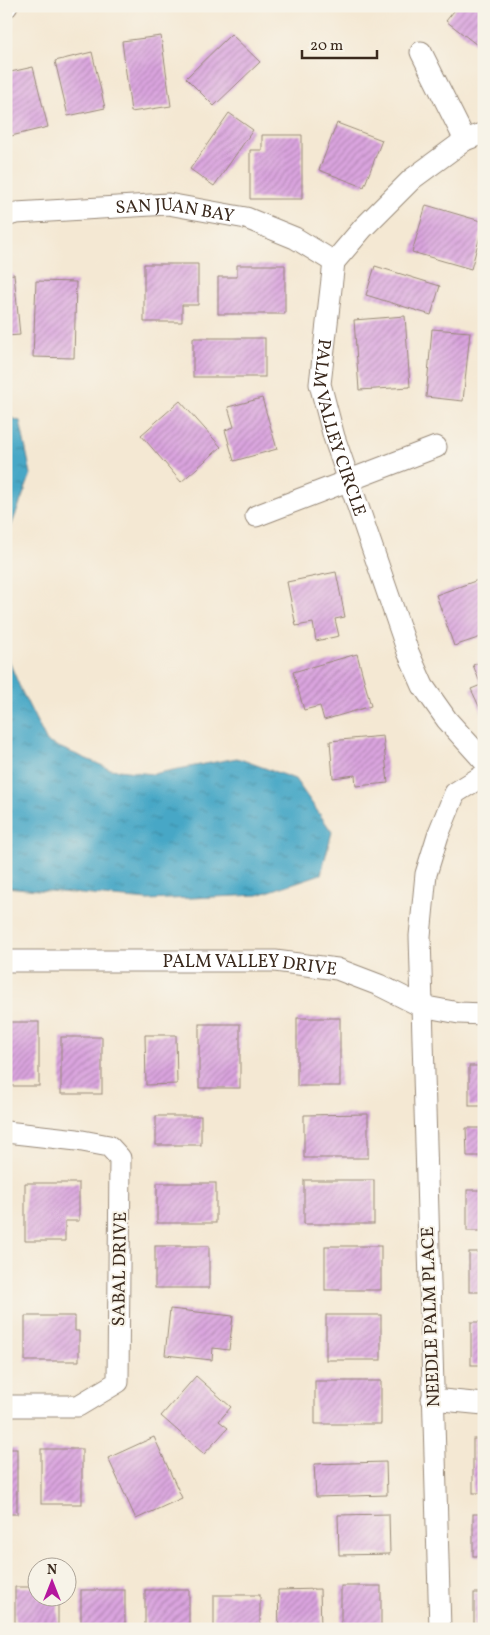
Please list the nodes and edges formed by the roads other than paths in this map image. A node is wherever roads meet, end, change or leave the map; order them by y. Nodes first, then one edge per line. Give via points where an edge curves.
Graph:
1 (421, 52) dead end
2 (474, 137) edge
3 (6, 216) edge
4 (334, 262) junction
5 (436, 447) dead end
6 (349, 481) junction
7 (256, 516) dead end
8 (484, 761) edge
9 (484, 775) edge
10 (6, 961) edge
11 (421, 1006) junction
12 (484, 1014) edge
13 (6, 1132) edge
14 (432, 1399) junction
15 (484, 1404) edge
16 (6, 1406) edge
17 (440, 1629) edge

1 - 2 street
2 - 4 street via 412,179
3 - 4 street, SAN JUAN BAY via 168,204 246,218 295,238
4 - 6 street, PALM VALLEY CIRCLE via 320,384
5 - 6 street
6 - 7 street
6 - 8 street, PALM VALLEY CIRCLE via 408,652 423,686 447,720
9 - 11 street, NEEDLE PALM PLACE via 455,793 426,874 420,936
10 - 11 street, PALM VALLEY DRIVE via 275,961 338,970 379,985
11 - 12 street, PALM VALLEY DRIVE
11 - 14 street, NEEDLE PALM PLACE
13 - 16 street, SABAL DRIVE via 108,1146 120,1158 118,1382 78,1406
14 - 15 street
14 - 17 street, NEEDLE PALM PLACE

